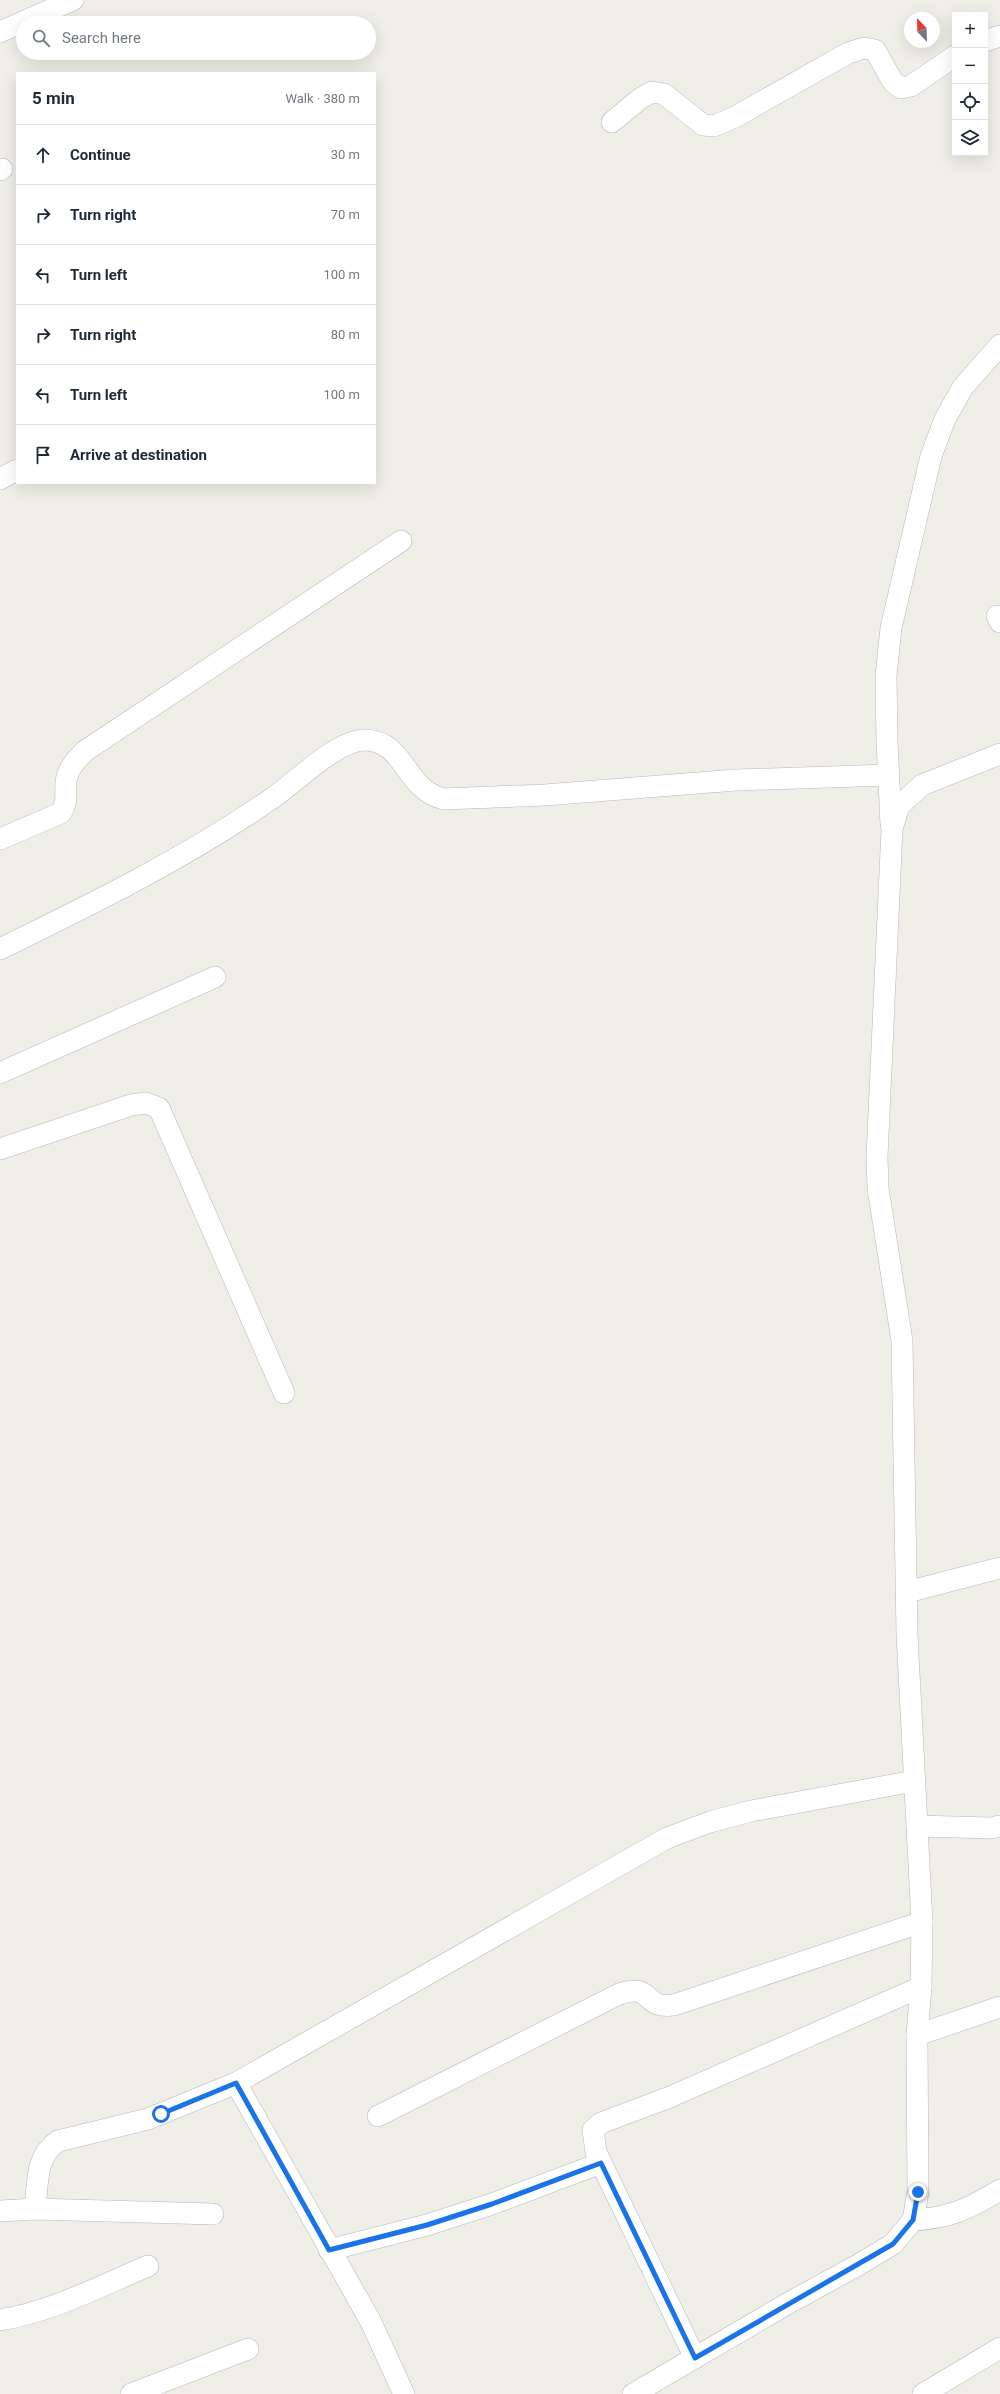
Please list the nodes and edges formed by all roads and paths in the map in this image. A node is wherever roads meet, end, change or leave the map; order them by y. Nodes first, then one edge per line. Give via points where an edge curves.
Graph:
1 (73, 0) edge
2 (36, 16) edge
3 (16, 25) edge
4 (0, 32) edge
5 (1000, 36) edge
6 (988, 40) edge
7 (952, 58) edge
8 (612, 122) dead end
9 (1000, 345) edge
10 (16, 471) edge
11 (0, 479) edge
12 (401, 541) dead end
13 (1000, 754) edge
14 (888, 775) junction
15 (892, 829) junction
16 (0, 839) edge
17 (0, 949) edge
18 (214, 977) dead end
19 (0, 1073) edge
20 (0, 1149) edge
21 (284, 1392) dead end
22 (1000, 1568) edge
23 (907, 1592) junction
24 (914, 1781) junction
25 (916, 1826) junction
26 (1000, 1826) edge
27 (922, 1922) junction
28 (921, 1987) junction
29 (1000, 2007) edge
30 (917, 2036) junction
31 (236, 2083) junction
32 (378, 2116) dead end
33 (601, 2163) junction
34 (1000, 2190) edge
35 (35, 2209) junction
36 (0, 2211) edge
37 (213, 2214) dead end
38 (913, 2220) junction
39 (329, 2250) junction
40 (148, 2266) dead end
41 (0, 2320) edge
42 (1000, 2348) edge
43 (248, 2349) dead end
44 (695, 2358) junction
45 (131, 2394) edge
46 (404, 2394) edge
47 (633, 2394) edge
48 (923, 2394) edge

1 - 2 street
3 - 4 street
5 - 6 street
7 - 8 street via 911,86 901,88 893,82 875,50 864,48 848,53 735,117 714,126 703,125 664,94 652,92
9 - 14 street via 963,387 945,419 932,456 891,628 886,676
10 - 11 street
12 - 16 street via 85,752 75,761 69,772 66,781 66,805 61,812
13 - 15 street via 922,785 899,806
14 - 15 street
14 - 17 street via 736,780 545,795 443,799 430,795 419,786 395,752 381,742 364,740 332,752 235,824 128,887
15 - 23 street via 877,1157 878,1188 902,1341
18 - 19 street
20 - 21 street via 131,1105 146,1102 159,1108
22 - 23 street
23 - 24 street
24 - 25 street
24 - 31 street via 752,1811 710,1822 667,1838
25 - 26 street
25 - 27 street
27 - 28 street
27 - 32 street via 674,2005 662,2007 654,2004 640,1991 632,1989
28 - 30 street
28 - 33 street via 670,2097 601,2123 593,2130 592,2139
29 - 30 street
30 - 38 street via 918,2192
31 - 35 street via 154,2117 58,2141 48,2148 41,2158
31 - 39 street
33 - 39 street via 492,2204 427,2225
33 - 44 street
34 - 38 street via 960,2212 939,2219
35 - 36 street
35 - 37 street
38 - 44 street via 893,2244
39 - 46 street via 371,2322
40 - 41 street via 43,2309 20,2317
42 - 48 street
43 - 45 street
44 - 47 street

